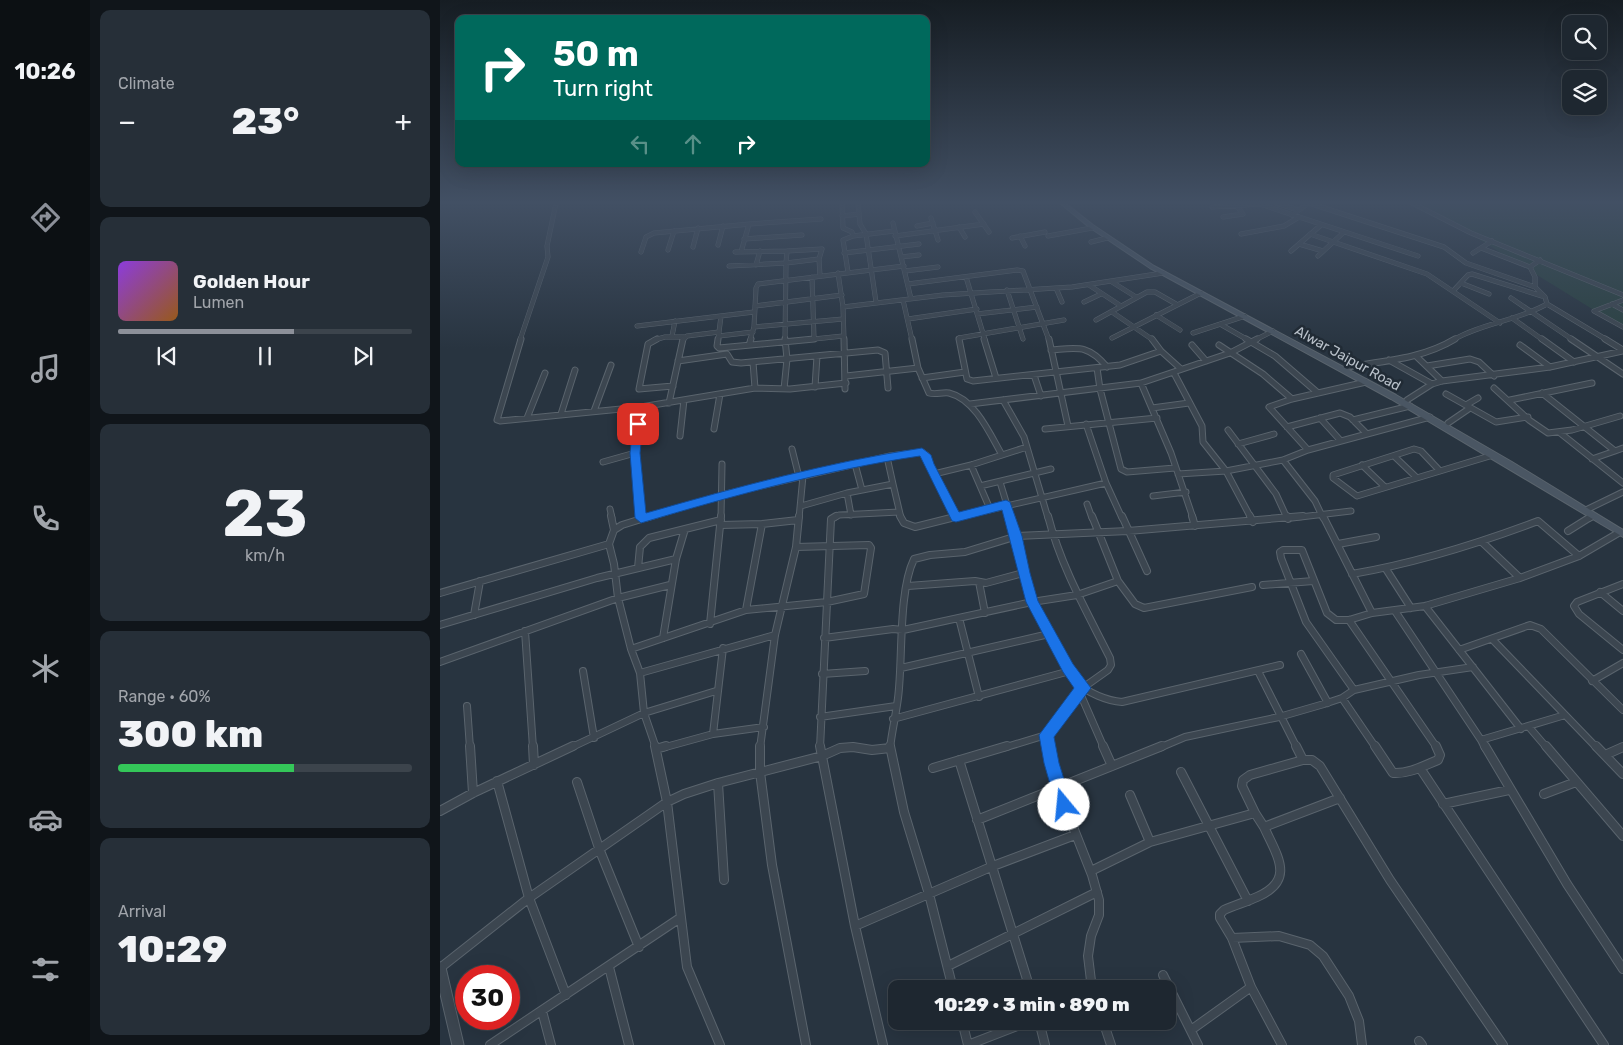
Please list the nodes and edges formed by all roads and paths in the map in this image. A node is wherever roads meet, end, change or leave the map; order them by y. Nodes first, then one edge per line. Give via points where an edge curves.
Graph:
1 (760, 251) edge
2 (787, 251) edge
3 (548, 252) edge
4 (736, 252) dead end
5 (741, 252) joint
6 (745, 252) edge
7 (820, 252) edge
8 (854, 252) edge
9 (868, 252) edge
10 (899, 252) edge
11 (1129, 252) edge
12 (1135, 252) edge
13 (1322, 252) edge
14 (1364, 252) edge
15 (1382, 252) edge
16 (1405, 252) edge
17 (1451, 252) edge
18 (1491, 252) edge
19 (1519, 252) edge
20 (844, 253) joint
21 (920, 255) dead end
22 (1318, 256) dead end
23 (1377, 256) junction
24 (1418, 256) dead end
25 (901, 258) junction
26 (819, 259) junction
27 (1540, 260) junction
28 (786, 263) junction
29 (756, 265) junction
30 (729, 266) dead end
31 (938, 267) dead end
32 (1530, 267) junction
33 (904, 268) junction
34 (871, 270) junction
35 (848, 272) junction
36 (838, 273) junction
37 (1164, 273) junction
38 (820, 276) junction
39 (812, 277) junction
40 (966, 277) junction
41 (786, 280) junction
42 (1112, 282) junction
43 (1461, 283) junction
44 (908, 284) junction
45 (1089, 285) junction
46 (1535, 287) junction
47 (1030, 288) junction
48 (1056, 288) junction
49 (1007, 290) junction
50 (1454, 290) junction
51 (1201, 293) junction
52 (972, 294) junction
53 (1101, 294) junction
54 (1489, 294) dead end
55 (842, 295) junction
56 (1623, 295) edge
57 (1136, 297) junction
58 (1545, 297) junction
59 (1511, 298) dead end
60 (814, 299) junction
61 (911, 299) junction
62 (903, 300) junction
63 (1623, 300) edge
64 (785, 301) junction
65 (876, 302) junction
66 (1062, 302) dead end
67 (1084, 302) dead end
68 (1176, 304) junction
69 (1547, 304) junction
70 (1612, 304) junction
71 (755, 306) junction
72 (1121, 306) junction
73 (843, 307) junction
74 (1037, 307) junction
75 (1014, 310) junction
76 (1623, 310) edge
77 (754, 312) junction
78 (977, 312) junction
79 (1112, 312) junction
80 (1531, 313) junction
81 (1156, 315) junction
82 (722, 316) junction
83 (1245, 316) junction
84 (1512, 318) junction
85 (844, 319) junction
86 (908, 319) junction
87 (1064, 320) dead end
88 (1096, 320) dead end
89 (675, 321) junction
90 (813, 322) junction
91 (1500, 322) junction
92 (1042, 323) junction
93 (784, 324) junction
94 (1220, 324) junction
95 (637, 326) dead end
96 (1019, 326) junction
97 (1134, 327) junction
98 (1623, 327) edge
99 (753, 330) junction
100 (1180, 330) dead end
101 (1273, 331) junction
102 (983, 333) junction
103 (1193, 333) dead end
104 (719, 334) junction
105 (672, 336) junction
106 (843, 336) junction
107 (685, 337) junction
108 (1112, 338) dead end
109 (814, 339) junction
110 (1023, 339) dead end
111 (1250, 341) junction
112 (785, 342) junction
113 (749, 345) junction
114 (1192, 345) dead end
115 (1218, 345) dead end
116 (1520, 345) dead end
117 (1051, 350) junction
118 (1161, 351) junction
119 (1623, 351) edge
120 (1230, 353) junction
121 (843, 354) junction
122 (817, 356) junction
123 (1416, 356) junction
124 (1600, 358) junction
125 (786, 359) junction
126 (1389, 360) junction
127 (678, 361) junction
128 (1206, 361) junction
129 (753, 362) junction
130 (1574, 362) junction
131 (611, 365) dead end
132 (1426, 366) junction
133 (1108, 367) junction
134 (1347, 367) junction
135 (1550, 367) junction
136 (918, 368) junction
137 (1097, 368) junction
138 (1181, 369) junction
139 (575, 370) dead end
140 (887, 372) junction
141 (965, 372) junction
142 (1058, 372) junction
143 (545, 373) dead end
144 (1174, 373) junction
145 (1034, 374) junction
146 (1623, 374) edge
147 (846, 376) junction
148 (938, 376) junction
149 (1494, 376) junction
150 (922, 378) junction
151 (996, 378) junction
152 (1442, 381) junction
153 (1366, 382) junction
154 (1592, 382) dead end
155 (846, 383) junction
156 (940, 383) dead end
157 (1141, 383) junction
158 (1432, 384) junction
159 (672, 386) junction
160 (815, 387) junction
161 (755, 388) junction
162 (888, 388) dead end
163 (1494, 388) dead end
164 (784, 389) junction
165 (845, 389) dead end
166 (1100, 390) junction
167 (1542, 392) junction
168 (1318, 393) junction
169 (720, 394) junction
170 (1062, 394) junction
171 (1446, 394) dead end
172 (1041, 396) junction
173 (1292, 398) junction
174 (1478, 398) dead end
175 (684, 400) junction
176 (1003, 400) junction
177 (1510, 400) junction
178 (669, 403) junction
179 (1189, 403) junction
180 (1408, 403) junction
181 (970, 404) junction
182 (1468, 406) junction
183 (641, 407) junction
184 (1152, 408) junction
185 (594, 411) junction
186 (561, 414) junction
187 (1620, 416) dead end
188 (1430, 417) junction
189 (1528, 417) junction
190 (527, 418) junction
191 (1157, 418) junction
192 (1320, 418) junction
193 (1353, 420) junction
194 (1109, 423) junction
195 (1448, 423) junction
196 (1086, 424) junction
197 (1068, 426) junction
198 (1583, 426) junction
199 (1287, 427) junction
200 (714, 429) dead end
201 (1045, 429) dead end
202 (1228, 430) dead end
203 (1559, 432) junction
204 (1274, 434) dead end
205 (1367, 434) junction
206 (680, 436) dead end
207 (1340, 440) junction
208 (1238, 444) junction
209 (1027, 447) junction
210 (792, 448) dead end
211 (1623, 448) edge
212 (1308, 450) junction
213 (1615, 451) junction
214 (635, 453) junction
215 (1002, 455) junction
216 (1493, 455) junction
217 (1394, 456) junction
218 (887, 457) junction
219 (1592, 459) junction
220 (1282, 460) junction
221 (603, 462) dead end
222 (722, 464) dead end
223 (855, 464) junction
224 (971, 465) junction
225 (1362, 465) junction
226 (1256, 466) junction
227 (1175, 468) junction
228 (1051, 469) dead end
229 (1226, 471) junction
230 (1440, 471) junction
231 (934, 474) junction
232 (1036, 474) junction
233 (1178, 474) junction
234 (801, 477) junction
235 (1416, 477) junction
236 (1000, 482) junction
237 (1106, 483) junction
238 (893, 484) junction
239 (1623, 484) edge
240 (980, 486) junction
241 (1385, 487) junction
242 (862, 490) junction
243 (1186, 492) junction
244 (1623, 492) edge
245 (847, 493) junction
246 (722, 495) junction
247 (1153, 496) dead end
248 (1042, 497) junction
249 (1087, 504) dead end
250 (1006, 505) junction
251 (801, 506) junction
252 (1588, 508) junction
253 (610, 509) dead end
254 (990, 509) junction
255 (1351, 511) dead end
256 (899, 512) junction
257 (1322, 514) junction
258 (851, 515) junction
259 (1593, 516) junction
260 (641, 518) junction
261 (956, 518) junction
262 (1288, 519) junction
263 (798, 520) junction
264 (1253, 522) junction
265 (721, 523) junction
266 (762, 524) junction
267 (1195, 526) junction
268 (686, 529) junction
269 (614, 530) junction
270 (1568, 531) dead end
271 (1098, 532) junction
272 (1128, 532) junction
273 (1622, 532) edge
274 (1017, 536) junction
275 (1053, 536) junction
276 (1376, 537) dead end
277 (1482, 542) junction
278 (608, 544) junction
279 (1338, 544) junction
280 (830, 546) junction
281 (796, 547) junction
282 (1578, 556) junction
283 (676, 559) junction
284 (638, 568) junction
285 (1386, 569) junction
286 (1147, 571) dead end
287 (1024, 573) junction
288 (615, 574) junction
289 (1352, 574) junction
290 (1520, 578) junction
291 (480, 581) junction
292 (1118, 581) junction
293 (1313, 581) junction
294 (979, 582) junction
295 (1290, 583) junction
296 (1263, 584) dead end
297 (1623, 584) edge
298 (670, 585) junction
299 (908, 586) junction
300 (1252, 587) dead end
301 (1600, 592) junction
302 (440, 593) edge
303 (1077, 595) junction
304 (618, 598) junction
305 (826, 602) junction
306 (1032, 602) junction
307 (1426, 606) junction
308 (780, 608) junction
309 (1411, 608) junction
310 (746, 610) junction
311 (1395, 611) junction
312 (1623, 611) edge
313 (985, 613) junction
314 (1372, 613) junction
315 (474, 615) junction
316 (959, 618) junction
317 (1349, 620) junction
318 (710, 624) junction
319 (440, 625) edge
320 (904, 630) junction
321 (525, 631) junction
322 (1049, 634) junction
323 (774, 635) junction
324 (663, 638) junction
325 (824, 638) junction
326 (1492, 639) junction
327 (723, 648) junction
328 (631, 649) junction
329 (1459, 650) junction
330 (1623, 650) edge
331 (967, 654) junction
332 (1301, 654) dead end
333 (440, 662) edge
334 (1623, 663) edge
335 (1280, 666) dead end
336 (1474, 667) junction
337 (901, 668) junction
338 (865, 671) dead end
339 (1070, 671) junction
340 (1258, 671) junction
341 (583, 672) dead end
342 (640, 673) junction
343 (822, 674) junction
344 (1435, 674) junction
345 (1592, 681) junction
346 (1391, 682) junction
347 (1082, 690) junction
348 (1354, 690) junction
349 (716, 691) junction
350 (979, 697) junction
351 (1342, 698) junction
352 (1328, 703) junction
353 (467, 706) dead end
354 (896, 706) junction
355 (1623, 710) edge
356 (644, 713) junction
357 (1565, 715) junction
358 (1279, 717) junction
359 (820, 718) junction
360 (893, 719) junction
361 (764, 727) junction
362 (1525, 728) junction
363 (713, 734) junction
364 (1046, 735) junction
365 (594, 738) junction
366 (1481, 740) junction
367 (1623, 746) edge
368 (890, 748) junction
369 (656, 749) junction
370 (1605, 755) junction
371 (822, 756) junction
372 (959, 760) junction
373 (1302, 760) junction
374 (534, 765) junction
375 (1112, 766) junction
376 (933, 768) dead end
377 (1420, 768) junction
378 (760, 772) junction
379 (1181, 772) dead end
380 (1623, 774) edge
381 (498, 781) junction
382 (577, 782) dead end
383 (1576, 782) junction
384 (718, 783) junction
385 (1058, 786) junction
386 (1510, 790) junction
387 (474, 793) junction
388 (1544, 794) dead end
389 (1130, 795) dead end
390 (1340, 798) junction
391 (667, 802) junction
392 (1443, 804) junction
393 (440, 811) edge
394 (1255, 813) junction
395 (977, 820) junction
396 (1209, 825) junction
397 (1264, 827) junction
398 (1075, 835) junction
399 (1623, 836) edge
400 (1150, 842) junction
401 (600, 850) junction
402 (993, 866) junction
403 (1091, 871) junction
404 (724, 880) dead end
405 (1097, 892) junction
406 (929, 894) junction
407 (529, 898) junction
408 (1248, 901) junction
409 (680, 918) junction
410 (855, 926) junction
411 (1013, 933) junction
412 (1232, 938) junction
413 (639, 947) junction
414 (948, 966) junction
415 (609, 967) junction
416 (440, 968) edge
417 (1623, 968) edge
418 (1163, 975) dead end
419 (951, 980) edge
420 (1027, 980) edge
421 (1090, 980) edge
422 (1251, 987) junction
423 (566, 995) junction
424 (542, 1011) junction
425 (964, 1030) edge
426 (1007, 1030) edge
427 (1041, 1030) edge
428 (1105, 1030) edge
429 (1191, 1030) junction
430 (717, 1044) edge
431 (458, 1045) edge
432 (490, 1045) edge
433 (551, 1045) edge
434 (629, 1045) edge
435 (806, 1045) edge
436 (883, 1045) edge
437 (1045, 1045) edge
438 (1111, 1045) edge
439 (1198, 1045) edge
440 (1282, 1045) edge
441 (1362, 1045) edge
442 (1503, 1045) edge
443 (1604, 1045) edge

1 - 29 street
2 - 28 street
3 - 190 street via 497,420
4 - 5 street
5 - 6 street
7 - 26 street
8 - 20 street
9 - 34 street
10 - 25 street
11 - 37 main road, Alwar Jaipur Road
12 - 134 main road, Alwar Jaipur Road
13 - 22 street
14 - 23 street
15 - 23 street
16 - 24 street
17 - 46 street via 1466,263
18 - 32 street
19 - 27 street
20 - 35 street
21 - 25 street
23 - 50 street via 1416,269
25 - 33 street
26 - 28 street
26 - 38 street
27 - 32 street
27 - 56 street
28 - 29 street
28 - 41 street
29 - 30 street
31 - 33 street
32 - 46 street
33 - 34 street
33 - 44 street
34 - 35 street
34 - 65 street
35 - 36 street
36 - 38 street
36 - 55 street
37 - 42 street
37 - 51 main road, Alwar Jaipur Road
38 - 39 street
39 - 41 street
39 - 60 street
40 - 44 street
40 - 47 street via 1020,270
40 - 52 street
41 - 64 street
41 - 71 street via 758,284
42 - 45 street
42 - 57 street
43 - 50 street
43 - 54 street
43 - 58 street via 1472,274
44 - 61 street
45 - 48 street
45 - 53 street
46 - 58 street
47 - 48 street
47 - 49 street
47 - 74 street
48 - 66 street
49 - 52 street
49 - 75 street
50 - 91 street
51 - 68 street
51 - 83 main road, Alwar Jaipur Road
52 - 61 street
52 - 78 street
53 - 67 street
53 - 72 street
55 - 60 street
55 - 73 street
57 - 68 street via 1151,291
57 - 72 street
58 - 69 street
59 - 80 street
60 - 64 street
60 - 90 street
61 - 62 street
62 - 65 street
62 - 86 street
63 - 70 street
64 - 71 street
64 - 93 street
65 - 73 street
68 - 81 street
69 - 80 street
69 - 119 street
70 - 76 street
70 - 98 street via 1594,311
71 - 77 street
72 - 79 street
73 - 85 street
74 - 75 street
74 - 92 street
75 - 78 street
75 - 96 street
77 - 82 street
77 - 99 street
78 - 86 street
78 - 102 street
79 - 88 street
79 - 97 street
80 - 84 street
80 - 124 street
81 - 97 street
81 - 100 street
82 - 89 street
82 - 104 street
83 - 94 street
83 - 101 main road, Alwar Jaipur Road
84 - 91 street
84 - 130 street
85 - 90 street
85 - 106 street
86 - 136 street
87 - 92 street
89 - 95 street
89 - 105 street
90 - 93 street
90 - 109 street
91 - 123 street via 1465,333
92 - 96 street
92 - 117 street
93 - 99 street
93 - 112 street
94 - 103 street
94 - 111 street
96 - 102 street
96 - 110 street
97 - 108 street
97 - 118 street via 1150,337
99 - 104 street
99 - 113 street
101 - 111 street
101 - 153 main road, Alwar Jaipur Road
102 - 141 street via 959,338
102 - 151 street
104 - 107 street
104 - 113 street via 719,348
105 - 107 street
105 - 159 street via 650,342 639,389
106 - 109 street
106 - 121 street
107 - 127 street
109 - 112 street
111 - 120 street
111 - 168 street via 1279,358
112 - 113 street
112 - 125 street
114 - 128 street
115 - 120 street
116 - 135 street
117 - 133 street via 1090,348
117 - 142 street
118 - 133 street
118 - 138 street
119 - 124 street
120 - 128 street
120 - 173 street
121 - 122 street
121 - 140 street via 883,351
121 - 147 street
122 - 125 street
122 - 160 street
123 - 126 street
123 - 132 street
124 - 130 street
124 - 146 street
125 - 129 street
125 - 164 street
126 - 134 street
126 - 158 street
127 - 129 street via 727,354 734,363
127 - 159 street
128 - 138 street
129 - 161 street
130 - 135 street
131 - 185 street
132 - 149 street via 1470,359 1479,362
132 - 152 street
133 - 137 street
134 - 180 main road, Alwar Jaipur Road
135 - 149 street
136 - 140 street
136 - 150 street
137 - 142 street
137 - 166 street
138 - 144 street
139 - 186 street
140 - 147 street
140 - 162 street
141 - 148 street
141 - 151 street via 970,380
142 - 145 street
142 - 170 street
143 - 190 street
144 - 157 street
144 - 179 street
145 - 151 street
145 - 172 street
147 - 155 street
148 - 150 street
148 - 156 street
149 - 152 street
150 - 181 street via 930,394 949,393
152 - 158 street
153 - 168 street
153 - 180 main road, Alwar Jaipur Road
154 - 167 street
155 - 160 street
155 - 165 street
157 - 166 street
157 - 184 street
158 - 180 street
159 - 178 street
160 - 164 street
161 - 164 street
161 - 169 street
163 - 177 street
166 - 170 street
166 - 194 street
167 - 177 street
167 - 198 street
168 - 173 street
169 - 175 street
169 - 200 street
170 - 172 street
170 - 197 street
171 - 182 street
172 - 176 street
173 - 199 street via 1269,407
174 - 182 street
175 - 178 street
175 - 206 street
176 - 181 street
176 - 209 street
177 - 189 street
178 - 183 street
179 - 184 street
179 - 229 street via 1203,430 1203,442
180 - 188 main road, Alwar Jaipur Road
180 - 193 street
180 - 195 main road, Alwar Jaipur Road
181 - 215 street
182 - 189 street via 1496,422
182 - 195 street
183 - 185 street
183 - 214 street
184 - 191 street
185 - 186 street
186 - 190 street
187 - 198 street
188 - 205 street
188 - 216 main road, Alwar Jaipur Road
189 - 203 street via 1544,431
191 - 194 street
191 - 227 street
192 - 193 street via 1340,413
192 - 199 street
192 - 207 street
193 - 205 street
194 - 196 street
194 - 227 street via 1120,467 1124,471
195 - 252 main road, Alwar Jaipur Road
196 - 197 street
196 - 237 street
197 - 201 street
198 - 203 street
198 - 213 street
199 - 212 street
202 - 208 street
203 - 219 street
204 - 208 street
205 - 207 street
207 - 212 street
208 - 226 street
209 - 215 street
209 - 232 street
210 - 234 street
211 - 213 street
212 - 220 street
213 - 219 street
214 - 221 street
214 - 260 street
215 - 224 street
216 - 230 street
216 - 259 main road, Alwar Jaipur Road
217 - 225 street
217 - 230 street via 1418,450
217 - 235 street
218 - 223 street
218 - 231 street via 922,452
218 - 238 street
219 - 239 street
220 - 226 street
220 - 257 street via 1307,489
222 - 246 street
223 - 234 street
223 - 242 street
224 - 231 street
224 - 240 street
225 - 241 street
225 - 241 street via 1336,473 1333,478 1353,496
226 - 229 street
226 - 262 street via 1276,494
227 - 233 street
228 - 232 street
229 - 233 street
229 - 264 street
230 - 235 street
231 - 261 street
232 - 236 street
232 - 248 street
233 - 243 street
234 - 246 street
234 - 251 street
235 - 241 street
236 - 240 street
236 - 250 street
237 - 248 street
237 - 272 street
238 - 242 street
238 - 256 street
240 - 254 street
242 - 245 street
243 - 247 street
243 - 267 street
244 - 252 street
245 - 251 street
245 - 258 street
246 - 260 street
246 - 265 street
248 - 250 street
248 - 275 street
249 - 271 street
250 - 254 street
250 - 274 street
251 - 263 street
252 - 273 main road, Alwar Jaipur Road
253 - 269 street
254 - 261 street
255 - 257 street
256 - 258 street
256 - 261 street via 904,525 910,528
257 - 262 street
257 - 279 street
258 - 280 street via 831,519
259 - 270 street
259 - 273 main road, Alwar Jaipur Road
260 - 269 street
262 - 264 street
263 - 266 street
263 - 281 street
264 - 267 street
265 - 266 street
265 - 268 street
265 - 318 street
266 - 310 street
267 - 272 street
268 - 283 street
268 - 284 street via 644,541 640,546
269 - 278 street
271 - 272 street
271 - 275 street
271 - 292 street
272 - 286 street
273 - 282 street
274 - 275 street
274 - 287 street
274 - 299 street via 965,552 920,556 911,565
275 - 303 street
276 - 279 street
277 - 282 street via 1538,521
277 - 285 street
277 - 290 street
278 - 288 street
278 - 291 street
279 - 289 street
280 - 281 street
280 - 305 street
280 - 305 street via 865,544 871,548 864,594
281 - 308 street
282 - 290 street
283 - 284 street
283 - 298 street
284 - 288 street
285 - 289 street
285 - 309 street
287 - 294 street
287 - 306 street
288 - 304 street
288 - 315 street
289 - 314 street
290 - 307 street
291 - 302 street
291 - 315 street
292 - 300 street via 1133,603 1144,608
292 - 303 street
293 - 295 street
293 - 295 street via 1302,550 1283,550 1280,555
293 - 317 street via 1331,618
294 - 299 street
294 - 313 street
295 - 296 street
295 - 348 street via 1306,622
297 - 301 street
298 - 304 street
298 - 324 street
299 - 320 street
301 - 312 street
301 - 330 street via 1577,602 1575,610
303 - 306 street
303 - 347 street via 1111,665
304 - 321 street
304 - 328 street
305 - 308 street
305 - 325 street
306 - 313 street
306 - 322 street
307 - 309 street
307 - 329 street
308 - 310 street
308 - 323 street
309 - 311 street
310 - 318 street
311 - 314 street
311 - 344 street
313 - 316 street
314 - 317 street
315 - 319 street
316 - 320 street
316 - 331 street
317 - 346 street
318 - 324 street
320 - 325 street
320 - 337 street
321 - 333 street
321 - 374 street
322 - 331 street
322 - 339 street
323 - 327 street
323 - 361 street
324 - 328 street
325 - 343 street
326 - 329 street
326 - 345 street via 1535,625
326 - 357 street
327 - 342 street
327 - 349 street
328 - 342 street
329 - 336 street
331 - 337 street
331 - 350 street
332 - 352 street
334 - 345 street
335 - 340 street
336 - 344 street
336 - 362 street
337 - 354 street
338 - 343 street
339 - 347 street
339 - 350 street
340 - 347 street via 1122,702
340 - 358 street
341 - 365 street
342 - 356 street
343 - 359 street
344 - 346 street
344 - 366 street
345 - 355 street
346 - 348 street
346 - 377 street via 1440,755 1438,760
347 - 364 street
347 - 375 street
348 - 351 street
349 - 356 street
349 - 363 street
350 - 360 street
351 - 352 street
351 - 377 street via 1393,773
352 - 358 street
353 - 387 street
354 - 359 street
354 - 360 street
356 - 365 street
356 - 369 street
357 - 362 street
357 - 370 street
358 - 373 street
358 - 375 street via 1185,737
359 - 371 street
360 - 368 street
361 - 363 street
361 - 378 street
362 - 366 street
362 - 383 street
363 - 369 street
364 - 372 street
364 - 385 street
365 - 374 street
366 - 386 street
367 - 370 street
368 - 371 street via 840,748
368 - 406 street via 904,812
369 - 391 street
370 - 380 street
371 - 378 street
371 - 410 street
372 - 376 street
372 - 395 street
373 - 390 street via 1312,760 1320,766
373 - 394 street via 1242,780
374 - 381 street
375 - 385 street
377 - 392 street
378 - 384 street
378 - 435 street via 772,865
379 - 396 street
381 - 387 street
381 - 407 street
382 - 401 street
383 - 388 street
383 - 399 street
384 - 391 street
384 - 404 street
385 - 395 street
385 - 398 street
386 - 392 street
386 - 417 street via 1578,904
387 - 393 street
389 - 400 street
390 - 397 street
390 - 442 street via 1390,880
391 - 401 street
391 - 409 street
392 - 443 street
394 - 396 street
394 - 397 street
395 - 402 street
396 - 400 street
396 - 408 street
397 - 408 street via 1282,866 1282,875 1270,892
398 - 402 street
398 - 403 street
400 - 403 street
401 - 407 street
401 - 413 street
402 - 406 street
402 - 411 street
403 - 405 street
405 - 411 street
405 - 421 street via 1101,912 1092,933 1087,966
406 - 410 street
406 - 414 street
407 - 416 street
407 - 423 street
408 - 412 street via 1226,908 1220,914
409 - 413 street
409 - 430 street via 687,967
410 - 436 street
411 - 414 street
411 - 420 street
412 - 422 street
412 - 441 street via 1278,936 1310,945 1323,956 1349,996 1359,1021
413 - 415 street
414 - 419 street
415 - 423 street
415 - 434 street
416 - 431 street
418 - 429 street
422 - 429 street
422 - 440 street
423 - 424 street
424 - 432 street
424 - 433 street
425 - 426 street via 968,1045
427 - 437 street
428 - 438 street
429 - 439 street

